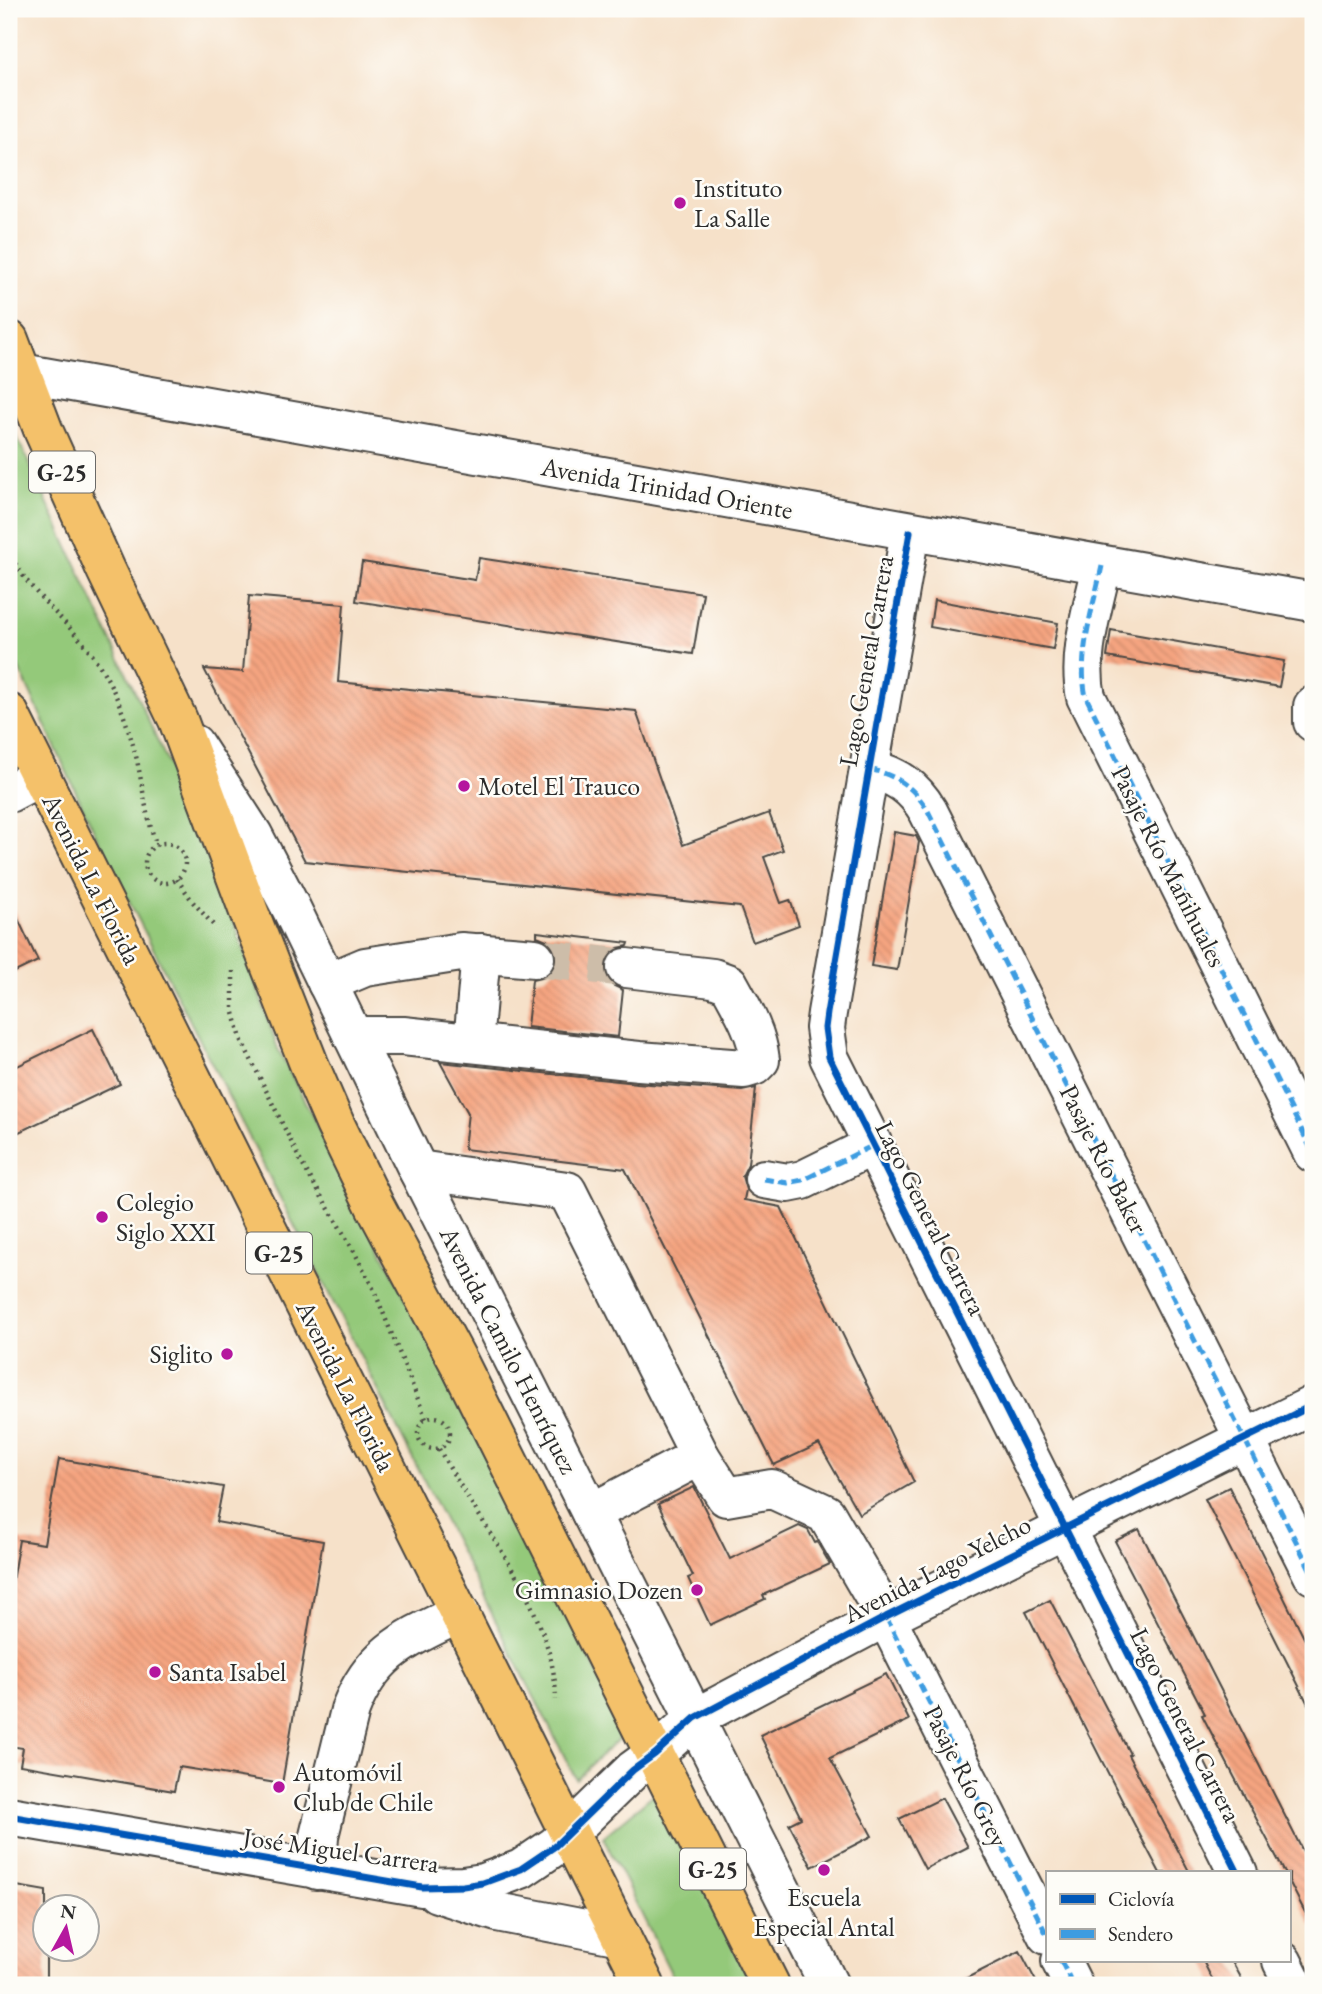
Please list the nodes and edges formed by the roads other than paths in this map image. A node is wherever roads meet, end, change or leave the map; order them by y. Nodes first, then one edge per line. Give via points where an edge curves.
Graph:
1 (12, 365) edge
2 (910, 532) junction
3 (1102, 566) junction
4 (1313, 602) edge
5 (1313, 706) edge
6 (9, 713) edge
7 (178, 720) junction
8 (1313, 722) edge
9 (869, 769) junction
10 (25, 785) edge
11 (481, 953) junction
12 (535, 958) tunnel mouth
13 (626, 968) tunnel mouth
14 (327, 983) junction
15 (353, 1036) junction
16 (473, 1044) junction
17 (872, 1146) junction
18 (1313, 1153) edge
19 (418, 1170) junction
20 (764, 1179) dead end
21 (1313, 1405) edge
22 (1245, 1439) junction
23 (700, 1456) junction
24 (592, 1513) junction
25 (1064, 1529) junction
26 (1313, 1575) edge
27 (460, 1613) junction
28 (886, 1617) junction
29 (695, 1718) junction
30 (655, 1754) junction
31 (9, 1816) edge
32 (570, 1833) junction
33 (317, 1870) junction
34 (1237, 1871) edge
35 (422, 1887) junction
36 (1046, 1933) edge
37 (621, 1936) junction
38 (1062, 1962) edge
39 (1282, 1962) edge
40 (645, 1985) edge
41 (770, 1985) edge
42 (829, 1985) edge
43 (1073, 1985) edge
44 (1294, 1985) edge

1 - 2 street, Avenida Trinidad Oriente
1 - 7 main road, Avenida Camilo Henríquez / G-25
2 - 3 street, Avenida Trinidad Oriente
2 - 9 street, Lago General Carrera
3 - 4 street, Avenida Trinidad Oriente
3 - 18 street, Pasaje Río Mañihuales via 1083,671 1090,707
5 - 8 street
6 - 10 main road, Avenida La Florida / G-25
7 - 14 street, Avenida Camilo Henríquez via 253,835
7 - 30 main road, Avenida Camilo Henríquez / G-25 via 335,1124
9 - 17 street, Lago General Carrera via 825,1028 833,1069
9 - 22 street, Pasaje Río Baker via 902,782 928,811
10 - 27 main road, Avenida La Florida / G-25
11 - 12 street
11 - 14 street via 365,967
11 - 16 street
13 - 16 street via 729,984 750,1023 760,1060 744,1069
14 - 15 street, Avenida Camilo Henríquez
15 - 16 street
15 - 19 street, Avenida Camilo Henríquez
17 - 20 street via 803,1180
17 - 25 street, Lago General Carrera
19 - 23 street via 567,1191
19 - 24 street, Avenida Camilo Henríquez
21 - 22 street, Avenida Lago Yelcho
22 - 25 street, Avenida Lago Yelcho
22 - 26 street, Pasaje Río Baker
23 - 24 street
23 - 28 street, Pasaje Río Grey via 726,1497 772,1489 826,1514
24 - 29 street, Avenida Camilo Henríquez
25 - 28 street, Avenida Lago Yelcho
25 - 34 street, Lago General Carrera
27 - 32 main road, Avenida La Florida / G-25
27 - 33 street via 383,1657 356,1694 319,1836
28 - 29 street, Avenida Lago Yelcho
28 - 36 street, Pasaje Río Grey
29 - 30 street, José Miguel Carrera
29 - 42 street, Avenida Camilo Henríquez
30 - 32 street, José Miguel Carrera
30 - 41 main road, Avenida Camilo Henríquez / G-25
31 - 33 street, José Miguel Carrera
32 - 35 street, José Miguel Carrera via 536,1860 502,1877 463,1886
32 - 37 main road, Avenida La Florida / G-25
33 - 35 street, José Miguel Carrera
35 - 37 street, José Miguel Carrera via 484,1909
37 - 40 main road, Avenida La Florida / G-25
38 - 43 street
39 - 44 street

